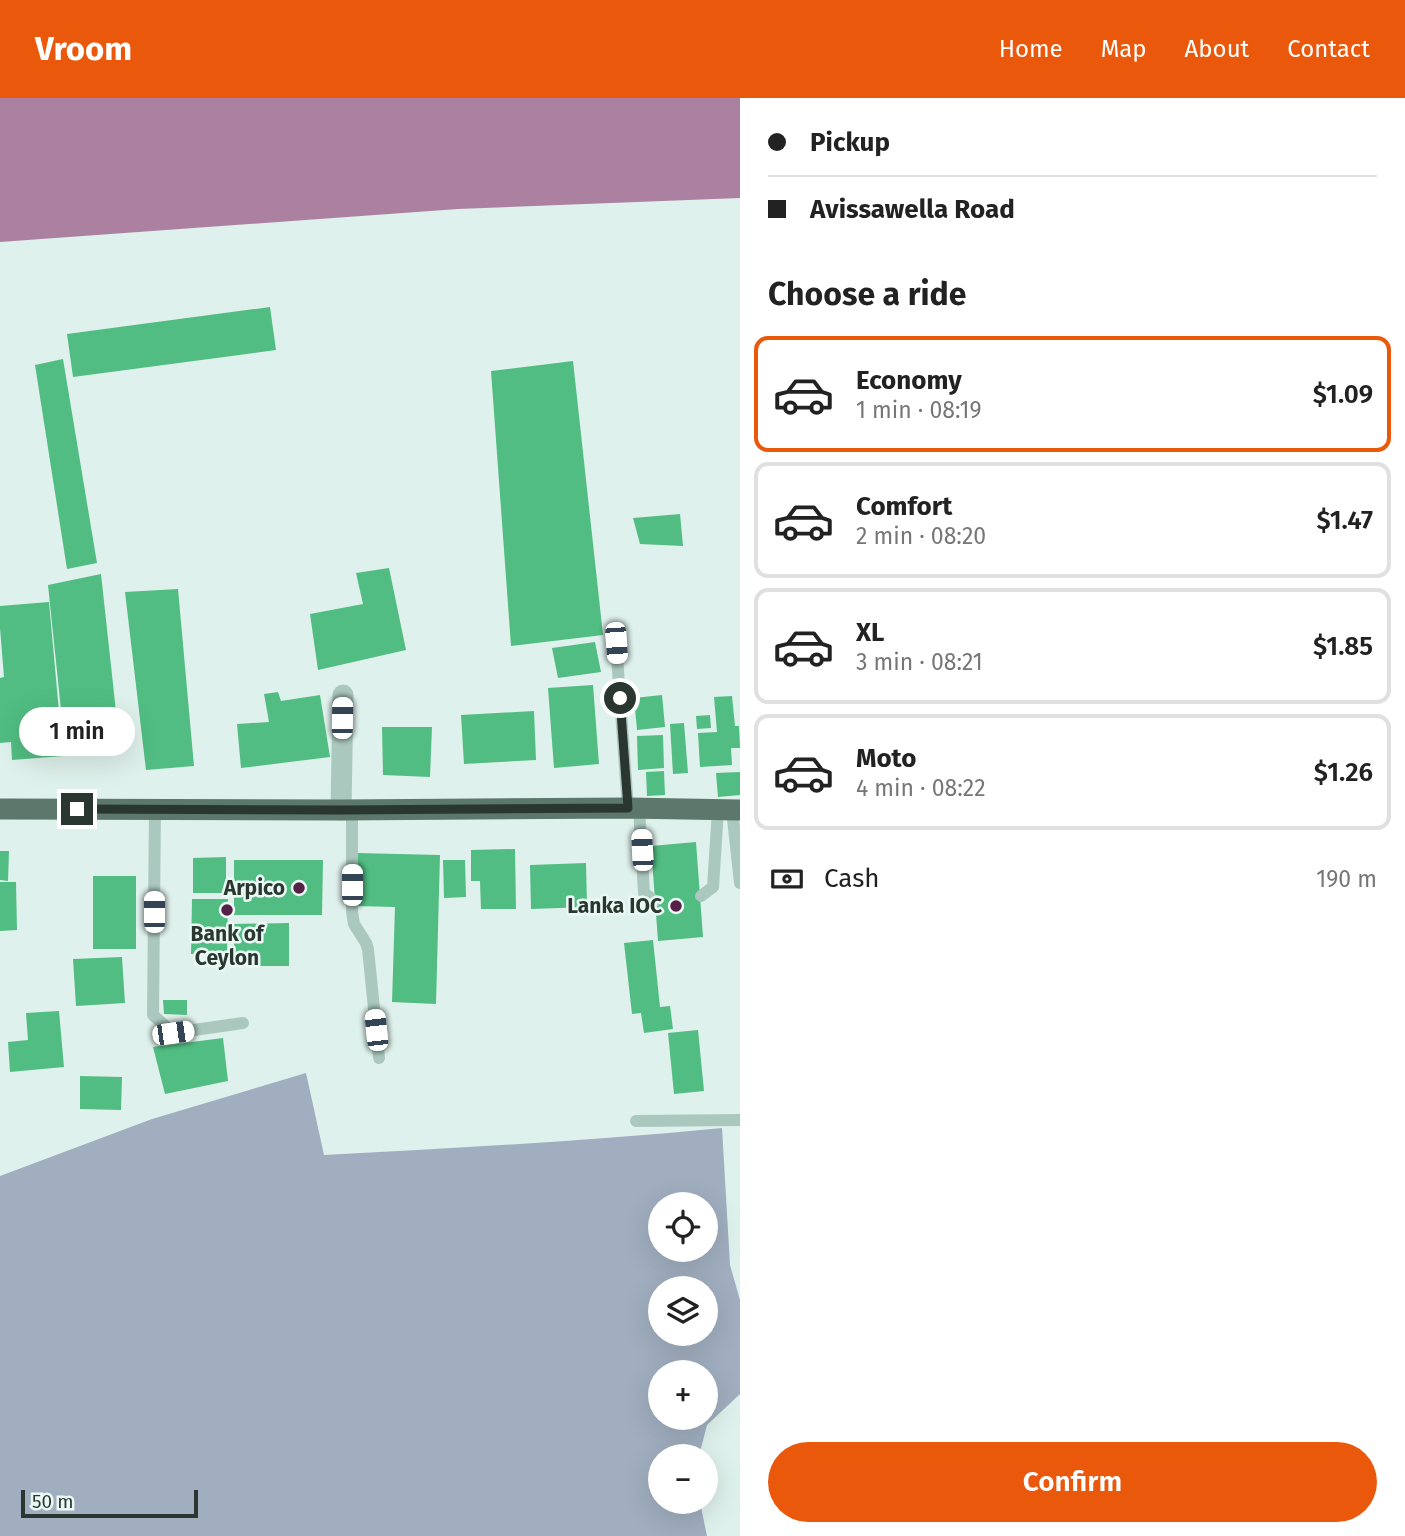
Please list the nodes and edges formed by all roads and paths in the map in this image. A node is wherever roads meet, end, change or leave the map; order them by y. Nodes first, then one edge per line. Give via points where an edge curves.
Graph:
1 (616, 643) dead end
2 (342, 695) dead end
3 (155, 808) junction
4 (634, 808) junction
5 (0, 809) edge
6 (346, 810) junction
7 (730, 810) edge
8 (740, 883) edge
9 (701, 896) dead end
10 (655, 901) dead end
11 (243, 1023) dead end
12 (379, 1058) dead end
13 (740, 1120) edge
14 (636, 1121) dead end

1 - 4 lane
2 - 6 street
3 - 5 main road
3 - 6 main road
3 - 11 lane via 153,1015 173,1033
4 - 6 main road
4 - 7 main road
4 - 10 lane via 644,892
6 - 12 lane via 352,911 368,949
7 - 8 lane
7 - 9 lane via 713,887
13 - 14 lane

